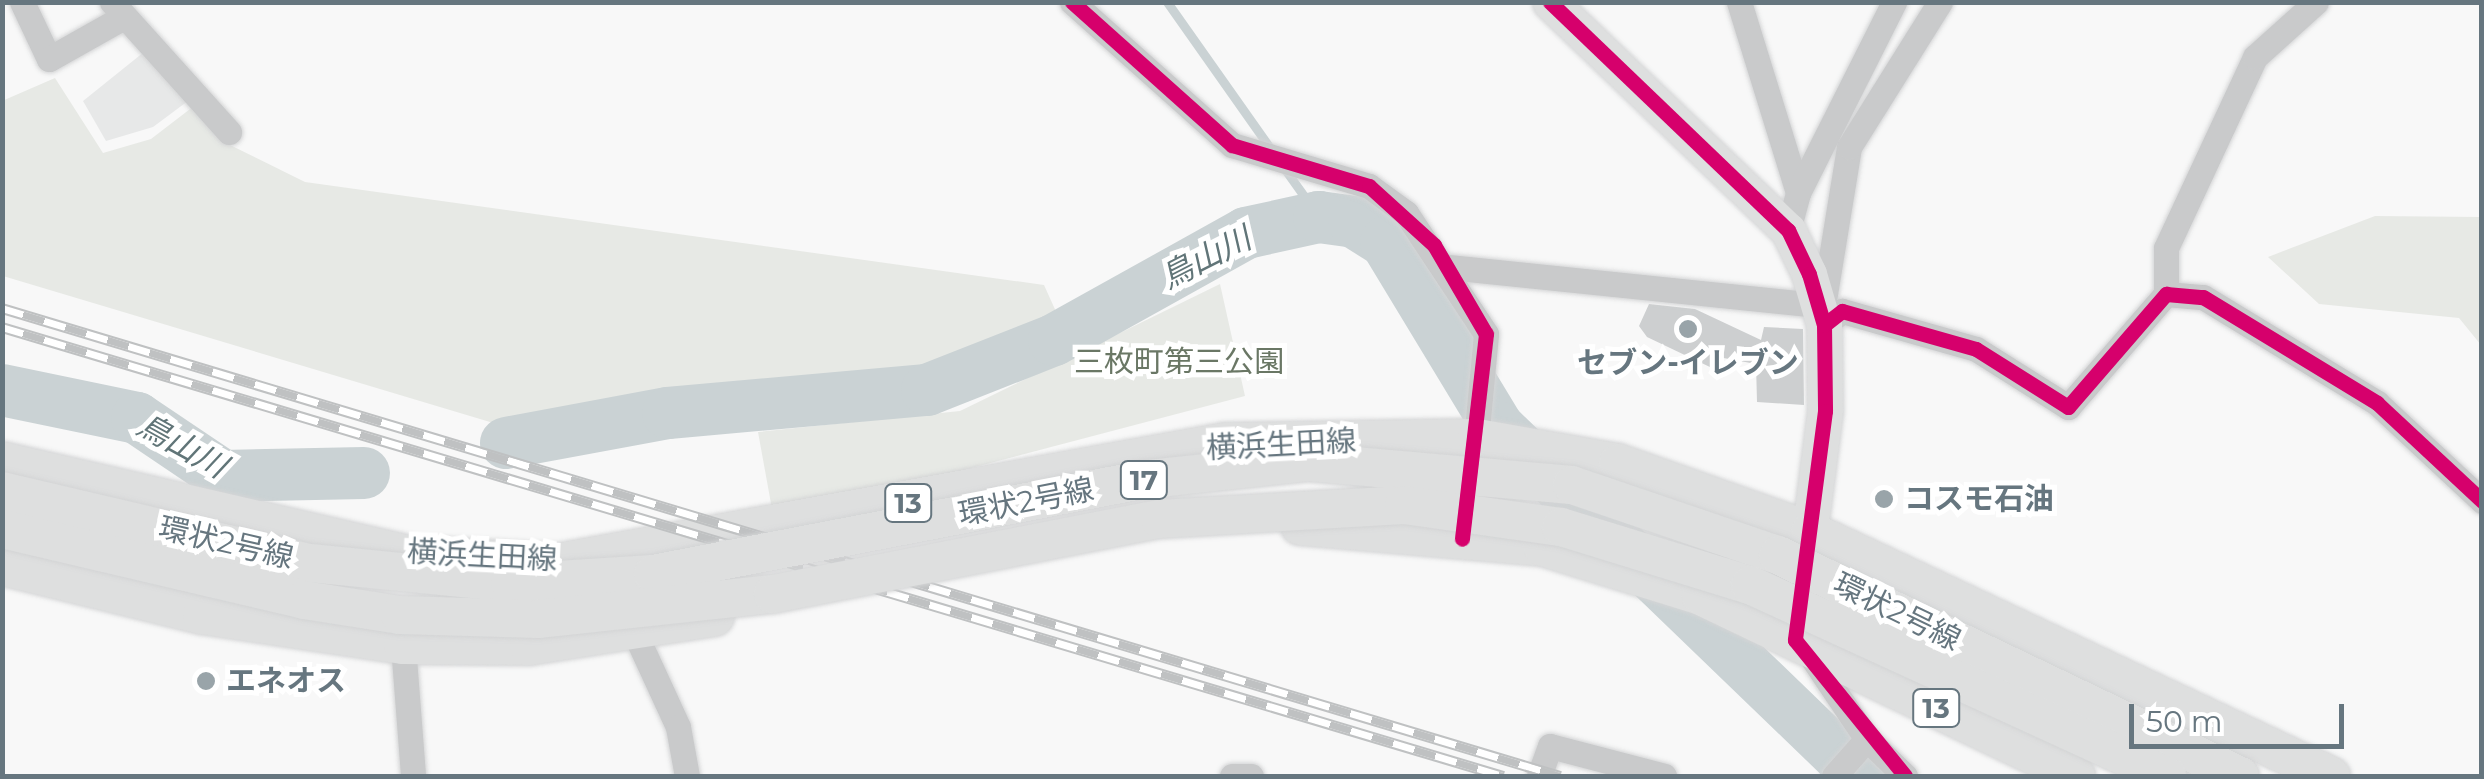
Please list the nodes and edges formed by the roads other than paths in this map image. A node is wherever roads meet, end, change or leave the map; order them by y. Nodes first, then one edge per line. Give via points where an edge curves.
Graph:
1 (22, 2) edge
2 (1072, 2) edge
3 (1550, 2) edge
4 (1739, 2) edge
5 (1894, 2) edge
6 (1940, 2) edge
7 (2316, 2) edge
8 (116, 10) edge
9 (230, 132) dead end
10 (1798, 193) junction
11 (1788, 230) junction
12 (1449, 267) junction
13 (2166, 294) junction
14 (1821, 315) junction
15 (1477, 438) junction
16 (2, 461) edge
17 (2, 491) edge
18 (2482, 501) edge
19 (2, 529) edge
20 (1810, 531) junction
21 (1462, 539) junction
22 (2, 566) edge
23 (633, 629) junction
24 (1796, 640) junction
25 (404, 645) junction
26 (1867, 740) junction
27 (413, 776) edge
28 (687, 776) edge
29 (1232, 776) edge
30 (1251, 776) edge
31 (1539, 776) edge
32 (1664, 776) edge
33 (1834, 776) edge
34 (1905, 776) edge
35 (2076, 776) edge
36 (2166, 776) edge
37 (2240, 776) edge
38 (2332, 776) edge

1 - 8 street via 49,59
2 - 12 street via 1232,145 1369,186 1406,214
3 - 11 street
4 - 10 street
5 - 10 street
6 - 14 street via 1849,147 1826,247
7 - 13 street via 2254,57 2166,248
8 - 9 street via 180,69
10 - 11 street
11 - 14 street
12 - 14 street
12 - 15 street via 1486,334
13 - 14 street via 2068,407 1976,348 1842,311
13 - 18 street via 2203,297 2377,403
14 - 20 street via 1825,410
15 - 16 main road, 横浜生田線 / 13 via 1226,442 557,563 408,554
15 - 20 main road, 横浜生田線 / 13 via 1618,463
15 - 21 street
17 - 37 main road, 環状2号線 / 17, bridge via 310,563 510,583 653,574 1140,480 1309,462 1552,482 1778,555
19 - 36 main road, 環状2号線 / 17, bridge via 304,600 400,615 538,618 772,594 1160,520 1404,505 1561,527 1750,585
20 - 24 street
20 - 38 main road, 横浜生田線 / 13
21 - 23 main road, 13 via 1182,523
21 - 24 main road, 13 via 1543,547 1700,596
22 - 25 main road, 13 via 202,615
23 - 25 main road, 13 via 530,646
23 - 28 street via 678,727
24 - 26 street via 1831,677
24 - 35 main road, 13
25 - 27 street
26 - 33 street
26 - 34 street
29 - 30 street
31 - 32 street via 1550,746

